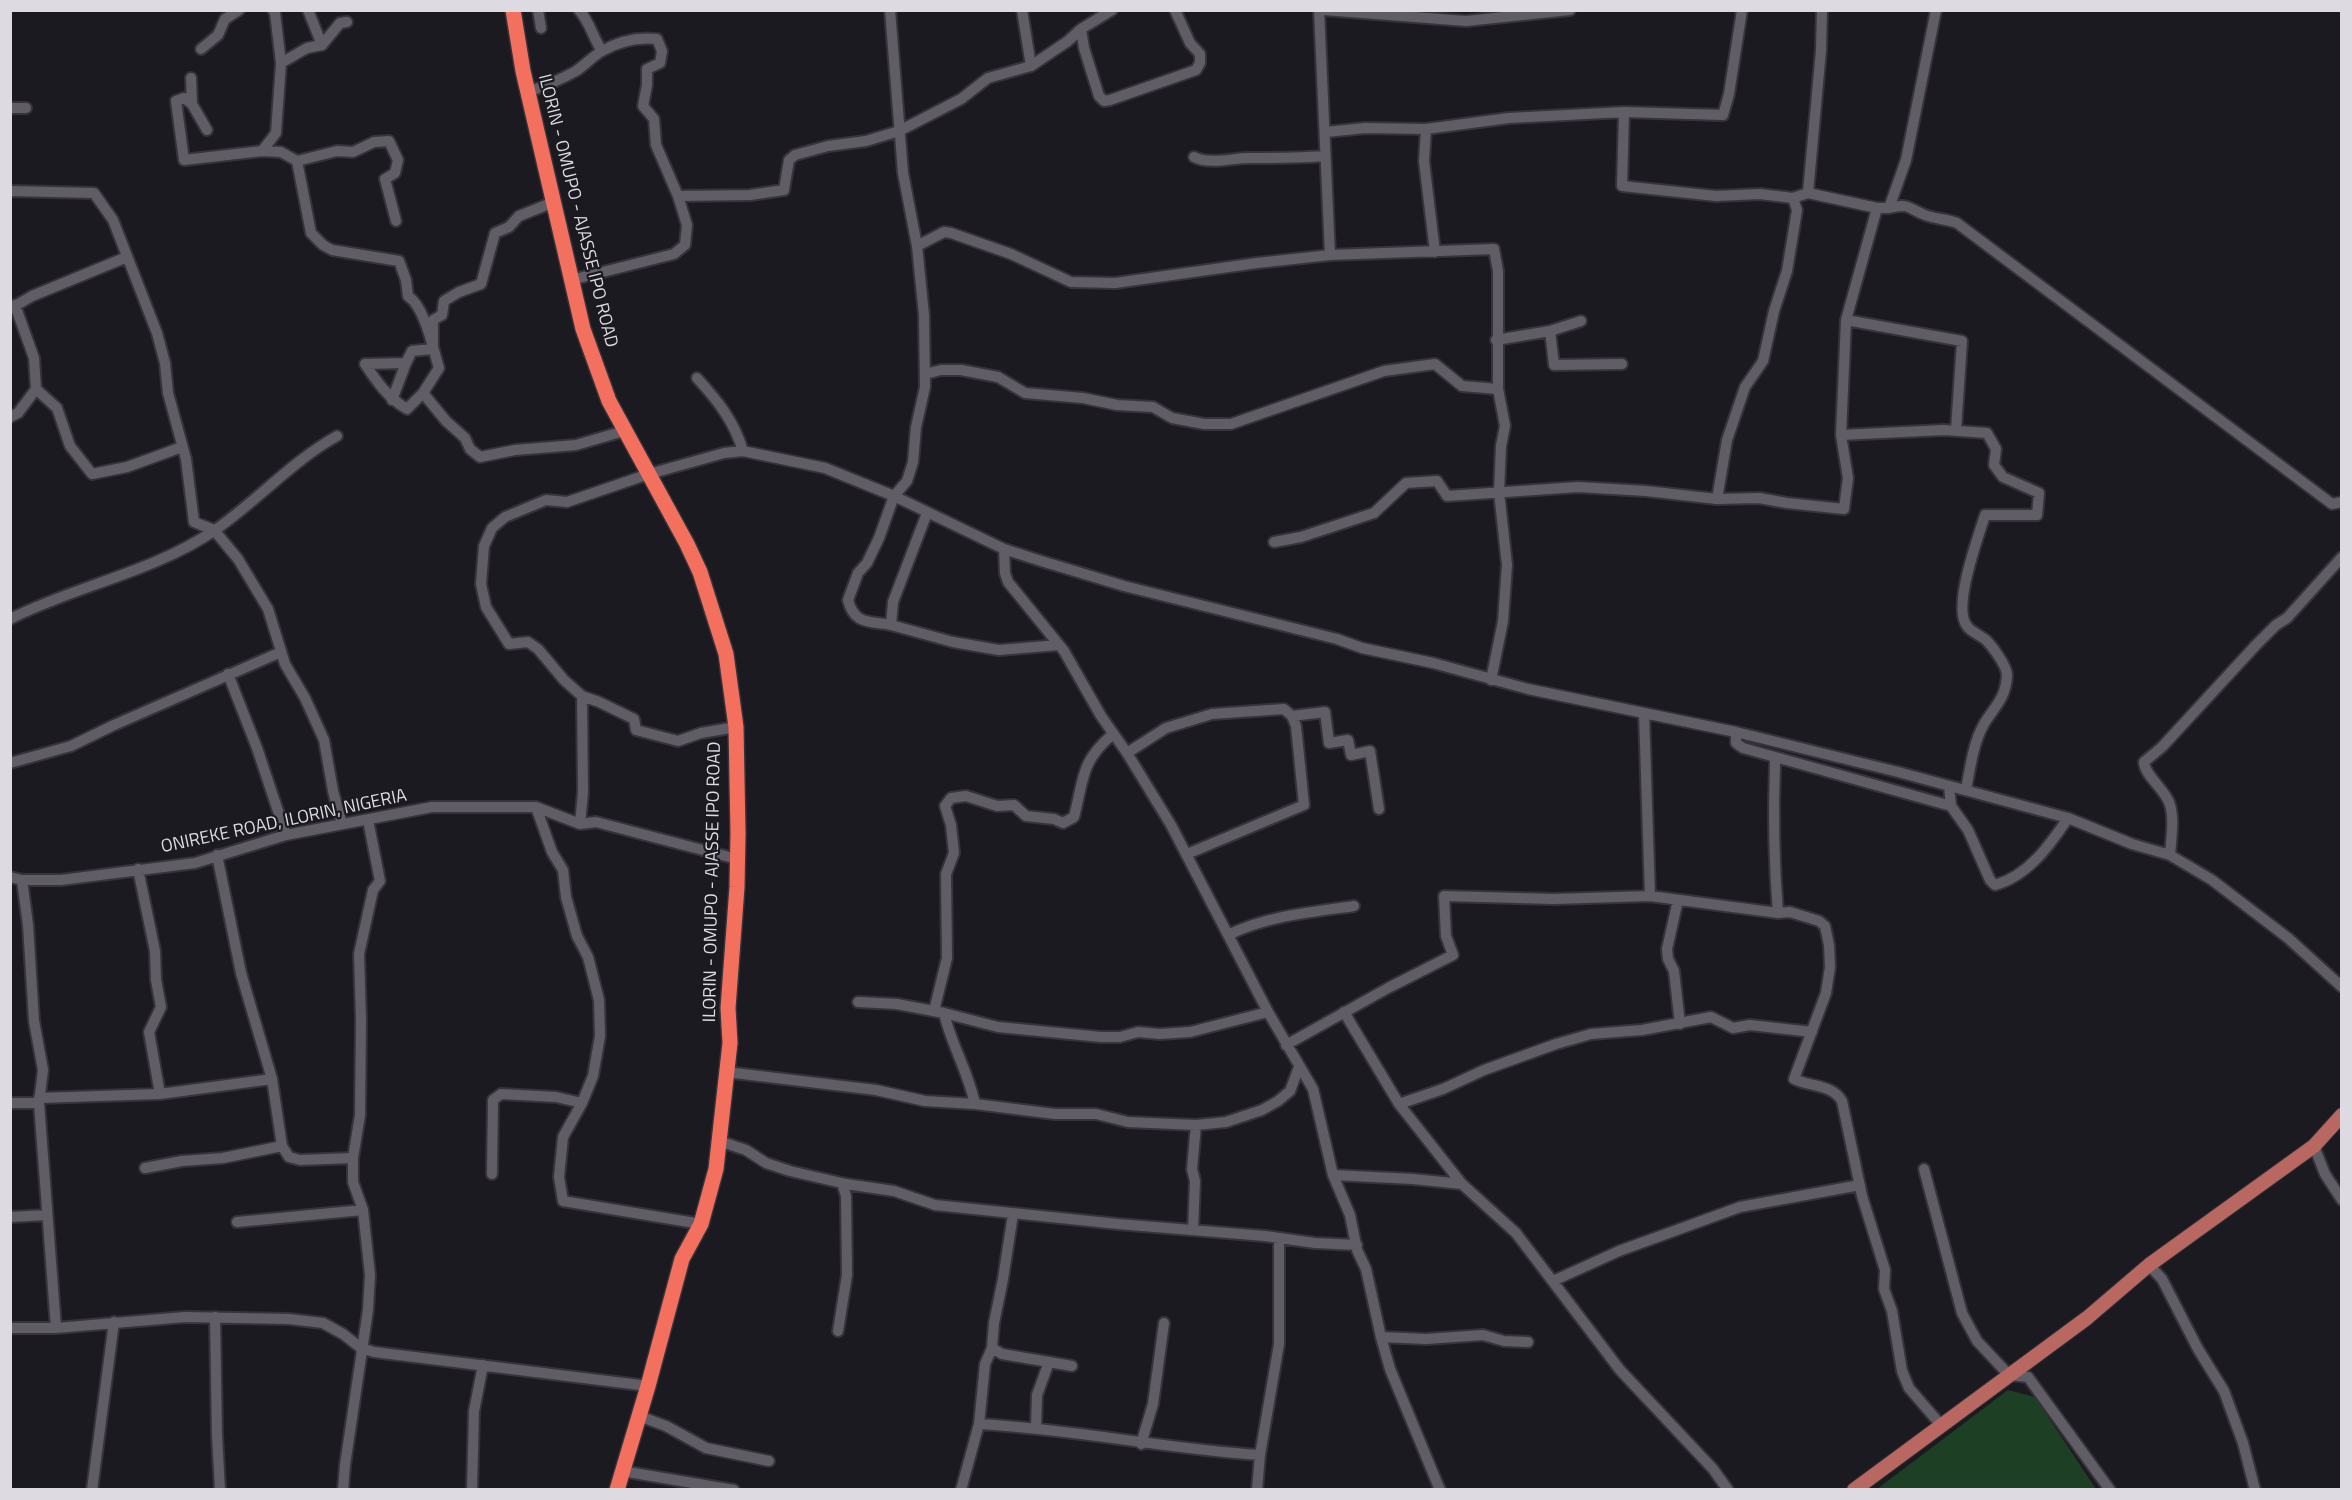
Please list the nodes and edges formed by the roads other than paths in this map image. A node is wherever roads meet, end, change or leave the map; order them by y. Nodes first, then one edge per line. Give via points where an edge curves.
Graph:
1 (239, 10) edge
2 (273, 10) edge
3 (308, 10) edge
4 (513, 10) edge
5 (537, 10) edge
6 (579, 10) edge
7 (890, 10) edge
8 (1022, 10) edge
9 (1112, 10) edge
10 (1175, 10) edge
11 (1321, 10) edge
12 (1570, 10) edge
13 (1742, 10) edge
14 (1822, 10) edge
15 (1936, 10) edge
16 (347, 22) dead end
17 (541, 28) dead end
18 (1081, 29) junction
19 (322, 45) junction
20 (201, 49) dead end
21 (602, 51) junction
22 (281, 63) junction
23 (1031, 66) junction
24 (191, 78) dead end
25 (528, 92) junction
26 (192, 104) junction
27 (10, 108) edge
28 (26, 108) dead end
29 (1624, 112) junction
30 (1426, 129) junction
31 (207, 130) dead end
32 (899, 131) junction
33 (1326, 132) junction
34 (262, 151) junction
35 (1325, 156) junction
36 (1194, 157) dead end
37 (297, 161) junction
38 (10, 191) edge
39 (1808, 193) junction
40 (678, 196) junction
41 (1793, 198) junction
42 (554, 202) junction
43 (1883, 208) junction
44 (396, 221) dead end
45 (917, 246) junction
46 (1435, 252) junction
47 (1330, 255) junction
48 (127, 257) junction
49 (572, 280) junction
50 (13, 307) edge
51 (1846, 320) junction
52 (1581, 321) dead end
53 (1550, 331) junction
54 (1496, 340) junction
55 (433, 349) junction
56 (406, 363) junction
57 (1622, 364) dead end
58 (925, 374) junction
59 (697, 378) dead end
60 (36, 388) junction
61 (1498, 389) junction
62 (423, 393) junction
63 (393, 400) junction
64 (10, 417) edge
65 (1956, 430) junction
66 (624, 431) junction
67 (1841, 435) junction
68 (337, 436) dead end
69 (183, 447) junction
70 (743, 451) junction
71 (649, 474) junction
72 (1499, 492) junction
73 (894, 496) junction
74 (1717, 499) junction
75 (2342, 502) edge
76 (927, 513) junction
77 (214, 530) junction
78 (1274, 542) dead end
79 (1004, 549) junction
80 (2342, 557) edge
81 (10, 619) edge
82 (891, 625) junction
83 (1059, 645) junction
84 (281, 652) junction
85 (228, 674) junction
86 (1491, 680) junction
87 (582, 696) junction
88 (1644, 712) junction
89 (1292, 716) junction
90 (736, 727) junction
91 (1736, 732) junction
92 (1113, 734) junction
93 (1128, 753) junction
94 (1774, 758) junction
95 (10, 763) edge
96 (1949, 786) junction
97 (1966, 790) junction
98 (1951, 806) junction
99 (536, 807) junction
100 (1379, 809) dead end
101 (2068, 818) junction
102 (368, 820) junction
103 (342, 824) junction
104 (580, 824) junction
105 (286, 835) junction
106 (1186, 854) junction
107 (217, 855) junction
108 (2170, 855) junction
109 (737, 859) junction
110 (138, 869) junction
111 (10, 877) edge
112 (22, 880) junction
113 (1650, 896) junction
114 (1678, 900) junction
115 (1354, 906) dead end
116 (1778, 913) junction
117 (1227, 935) junction
118 (2342, 987) edge
119 (858, 1002) dead end
120 (939, 1012) junction
121 (1268, 1012) junction
122 (1344, 1012) junction
123 (1680, 1024) junction
124 (1812, 1032) junction
125 (1286, 1045) junction
126 (1299, 1068) junction
127 (726, 1072) junction
128 (272, 1079) junction
129 (160, 1094) junction
130 (39, 1101) junction
131 (10, 1103) edge
132 (582, 1103) junction
133 (975, 1104) junction
134 (1399, 1104) junction
135 (2342, 1115) edge
136 (1196, 1125) junction
137 (719, 1141) junction
138 (282, 1146) junction
139 (2314, 1146) junction
140 (353, 1158) junction
141 (145, 1168) dead end
142 (1924, 1169) dead end
143 (492, 1174) dead end
144 (1333, 1175) junction
145 (842, 1183) junction
146 (1462, 1184) junction
147 (1860, 1185) junction
148 (2342, 1200) edge
149 (363, 1210) junction
150 (1013, 1214) junction
151 (47, 1215) junction
152 (10, 1216) edge
153 (237, 1222) dead end
154 (701, 1224) junction
155 (1193, 1230) junction
156 (1279, 1238) junction
157 (1357, 1245) junction
158 (2149, 1265) junction
159 (1553, 1281) junction
160 (215, 1317) junction
161 (114, 1322) junction
162 (1164, 1323) dead end
163 (10, 1328) edge
164 (56, 1328) junction
165 (838, 1331) dead end
166 (1381, 1337) junction
167 (1528, 1342) dead end
168 (992, 1347) junction
169 (361, 1348) junction
170 (1049, 1362) junction
171 (483, 1365) junction
172 (1072, 1366) dead end
173 (2009, 1375) junction
174 (648, 1386) junction
175 (639, 1416) junction
176 (979, 1424) junction
177 (1940, 1424) junction
178 (1035, 1427) junction
179 (1141, 1444) junction
180 (1260, 1455) junction
181 (769, 1461) dead end
182 (622, 1471) junction
183 (92, 1490) edge
184 (220, 1490) edge
185 (344, 1490) edge
186 (472, 1490) edge
187 (617, 1490) edge
188 (734, 1490) edge
189 (961, 1490) edge
190 (1257, 1490) edge
191 (1440, 1490) edge
192 (1728, 1490) edge
193 (1854, 1490) edge
194 (2110, 1490) edge
195 (2255, 1490) edge

1 - 20 street via 225,19 218,35
2 - 22 street
3 - 19 street
4 - 25 highway, ILORIN - OMUPO - AJASSE IPO ROAD
5 - 17 street
6 - 21 street
7 - 32 street
8 - 23 street
9 - 18 street
10 - 18 street via 1190,43 1200,54 1196,70 1110,100 1099,96
11 - 12 street via 1466,21
11 - 33 street
13 - 29 street via 1723,115
14 - 39 street
15 - 43 street via 1906,160
16 - 19 street via 340,23
18 - 23 street
19 - 22 street via 306,48
21 - 25 street via 554,83
21 - 40 street via 620,43 657,39 662,51 660,63 647,69 643,106 654,119 656,145
22 - 34 street via 276,133
23 - 32 street via 988,78 961,99
24 - 26 street
25 - 42 highway, ILORIN - OMUPO - AJASSE IPO ROAD
26 - 31 street
26 - 34 street via 184,98 176,101 184,160
27 - 28 street
29 - 30 street via 1509,118
29 - 41 street via 1622,186 1716,196 1760,194
30 - 33 street
30 - 46 street via 1424,161
32 - 40 street via 795,154 789,160 784,190 750,195
32 - 45 street
33 - 35 street
34 - 37 street via 281,152
35 - 36 street via 1207,161
35 - 47 street
37 - 44 street via 337,151 353,152 374,142 389,141 398,160 395,173 385,179
37 - 55 street via 315,238 332,249 399,261 408,296 416,301
38 - 48 street via 94,193 113,219
39 - 41 street
39 - 43 street
40 - 49 street via 687,225 685,245 674,254
41 - 74 street via 1797,210 1787,271 1763,361 1745,387 1727,440
42 - 49 highway, ILORIN - OMUPO - AJASSE IPO ROAD
42 - 55 street via 519,216 509,227 495,233 481,284 444,301 442,315 434,320
43 - 51 street
43 - 75 street via 1906,205 1925,215 1957,223 2332,504
45 - 47 street via 944,232 951,233 1011,254 1071,282 1115,283
45 - 58 street
46 - 47 street
46 - 54 street via 1494,249 1498,271
48 - 50 street
48 - 69 street via 157,333
49 - 66 highway, ILORIN - OMUPO - AJASSE IPO ROAD via 596,368
50 - 60 street via 34,358
51 - 65 street via 1962,341
51 - 67 street
52 - 53 street
53 - 54 street
53 - 57 street via 1554,365
54 - 61 street
55 - 56 street via 412,351
55 - 62 street via 439,368
56 - 63 street
56 - 63 street via 365,364
58 - 61 street via 961,370 998,378 1025,393 1153,406 1172,418 1204,424 1231,424 1384,371 1435,364 1462,386
58 - 73 street via 913,462 907,481
59 - 70 street via 728,416
60 - 64 street
60 - 69 street via 57,408 70,446 93,474 127,467
61 - 72 street via 1505,426
62 - 63 street via 407,409
62 - 66 street via 480,457 576,445
65 - 67 street
65 - 97 street via 1987,433 1996,449 1994,465 2003,477 2039,493 2037,515 1985,515 1966,577 1962,614 1967,626 1987,641 2007,671 1998,707 1984,724 1975,747
66 - 71 highway, ILORIN - OMUPO - AJASSE IPO ROAD
67 - 74 street via 1848,478 1844,509 1759,498
68 - 77 street via 314,449
69 - 77 street via 194,522
70 - 71 street
70 - 73 street via 825,468
71 - 87 street via 567,501 546,500 505,517 492,528 484,546 481,584 494,622 509,644 528,642 538,649
71 - 90 highway, ILORIN - OMUPO - AJASSE IPO ROAD via 687,544 711,600 726,654
72 - 74 street via 1578,487
72 - 78 street via 1447,496 1437,481 1406,483 1374,513
72 - 86 street via 1507,565 1503,621
73 - 76 street
73 - 82 street via 879,538 858,573 848,600 850,610 861,620
76 - 79 street
76 - 82 street via 893,602
77 - 81 street via 155,564
77 - 84 street via 238,559 268,609
79 - 83 street via 1008,582
79 - 86 street via 1124,586
80 - 108 street via 2144,762 2170,804
82 - 83 street via 999,650
83 - 92 street
84 - 85 street
84 - 103 street via 324,740
85 - 95 street via 70,746
85 - 105 street
86 - 88 street
87 - 90 street via 634,719 636,730 678,741
87 - 104 street via 584,792
88 - 91 street
88 - 113 street
89 - 93 street via 1284,709 1212,714 1166,728
89 - 100 street via 1325,712 1329,743 1348,740 1351,755 1370,751
89 - 106 street via 1304,805
90 - 109 highway, ILORIN - OMUPO - AJASSE IPO ROAD
91 - 94 street via 1736,743 1743,748
91 - 96 street
92 - 93 street
92 - 120 street via 1089,759 1074,817 1063,824 1026,816 1014,805 997,806 966,796 951,798 945,806 954,853 946,874 947,958
93 - 106 street
94 - 98 street
94 - 116 street
96 - 97 street
96 - 98 street
97 - 101 street
98 - 101 street via 1968,830 1995,885 2034,860
99 - 102 street, ONIREKE ROAD, ILORIN, NIGERIA via 432,807
99 - 104 street, ONIREKE ROAD, ILORIN, NIGERIA
99 - 132 street via 552,852 563,870 566,897 599,1000 599,1052
101 - 108 street
102 - 103 street, ONIREKE ROAD, ILORIN, NIGERIA
102 - 140 street via 380,881 373,890 359,954 360,1115
103 - 105 street, ONIREKE ROAD, ILORIN, NIGERIA
104 - 109 street, ONIREKE ROAD, ILORIN, NIGERIA via 596,822
105 - 107 street, ONIREKE ROAD, ILORIN, NIGERIA
106 - 117 street
107 - 110 street, ONIREKE ROAD, ILORIN, NIGERIA via 195,863
107 - 128 street via 241,973
108 - 118 street via 2249,907
109 - 127 highway, ILORIN - OMUPO - AJASSE IPO ROAD
110 - 112 street, ONIREKE ROAD, ILORIN, NIGERIA via 61,880
110 - 129 street via 155,951 161,1007 149,1032
111 - 112 street, ONIREKE ROAD, ILORIN, NIGERIA
112 - 130 street via 34,1021 43,1070
113 - 114 street
113 - 122 street via 1444,896 1446,936 1454,955
114 - 116 street
114 - 123 street via 1667,949 1674,971
115 - 117 street via 1288,915
116 - 124 street via 1790,912 1825,926 1830,967 1826,993
117 - 121 street
119 - 120 street
120 - 121 street via 998,1028 1120,1037 1138,1032 1190,1032
120 - 133 street via 969,1079
121 - 125 street
122 - 125 street
122 - 134 street
123 - 124 street via 1711,1017 1733,1028 1750,1025
123 - 134 street via 1578,1037
124 - 147 street via 1794,1079 1838,1094
125 - 126 street
126 - 136 street via 1290,1091 1262,1110 1226,1122
126 - 144 street via 1312,1089
127 - 133 street via 876,1090 925,1101
127 - 137 highway, ILORIN - OMUPO - AJASSE IPO ROAD
128 - 129 street
128 - 138 street
129 - 130 street
130 - 131 street
130 - 151 street
132 - 143 street via 556,1097 498,1096 493,1100
132 - 154 street via 563,1137 559,1177 563,1201
133 - 136 street via 1055,1114 1096,1114 1128,1122
134 - 146 street
135 - 139 main road
136 - 155 street
137 - 145 street via 746,1150 766,1163
137 - 154 highway, ILORIN - OMUPO - AJASSE IPO ROAD via 716,1169
138 - 140 street via 290,1157 300,1160
138 - 141 street
139 - 148 street via 2325,1174
139 - 158 main road
140 - 149 street via 353,1182
142 - 173 street via 1965,1320 1983,1349
144 - 146 street
144 - 157 street via 1350,1215
145 - 150 street via 894,1191 935,1205
145 - 165 street via 846,1196 847,1275
146 - 159 street via 1516,1233
147 - 159 street via 1740,1207 1619,1251
147 - 177 street via 1885,1270 1884,1289 1894,1319 1902,1371 1909,1388
149 - 153 street
149 - 169 street via 370,1275
150 - 155 street
150 - 168 street
151 - 152 street
151 - 164 street
154 - 174 highway, ILORIN - OMUPO - AJASSE IPO ROAD via 682,1259
155 - 156 street
156 - 157 street
156 - 180 street via 1279,1344
157 - 166 street
158 - 173 main road via 2087,1318
158 - 195 street via 2162,1279 2224,1391
159 - 192 street via 1620,1370
160 - 161 street
160 - 169 street via 323,1323
160 - 184 street
161 - 164 street
161 - 183 street
162 - 179 street via 1153,1404
163 - 164 street
166 - 167 street via 1483,1335
166 - 191 street via 1390,1369
168 - 170 street via 1002,1354
168 - 176 street via 985,1364
169 - 171 street
169 - 185 street
170 - 172 street
170 - 178 street via 1037,1395
171 - 174 street
171 - 186 street via 474,1411
173 - 177 main road
173 - 194 street via 2028,1377
174 - 175 highway, ILORIN - OMUPO - AJASSE IPO ROAD
175 - 181 street via 706,1448
175 - 182 highway, ILORIN - OMUPO - AJASSE IPO ROAD
176 - 178 street
176 - 189 street
177 - 193 main road
178 - 179 street
179 - 180 street
180 - 190 street
182 - 187 highway, ILORIN - OMUPO - AJASSE IPO ROAD
182 - 188 street

